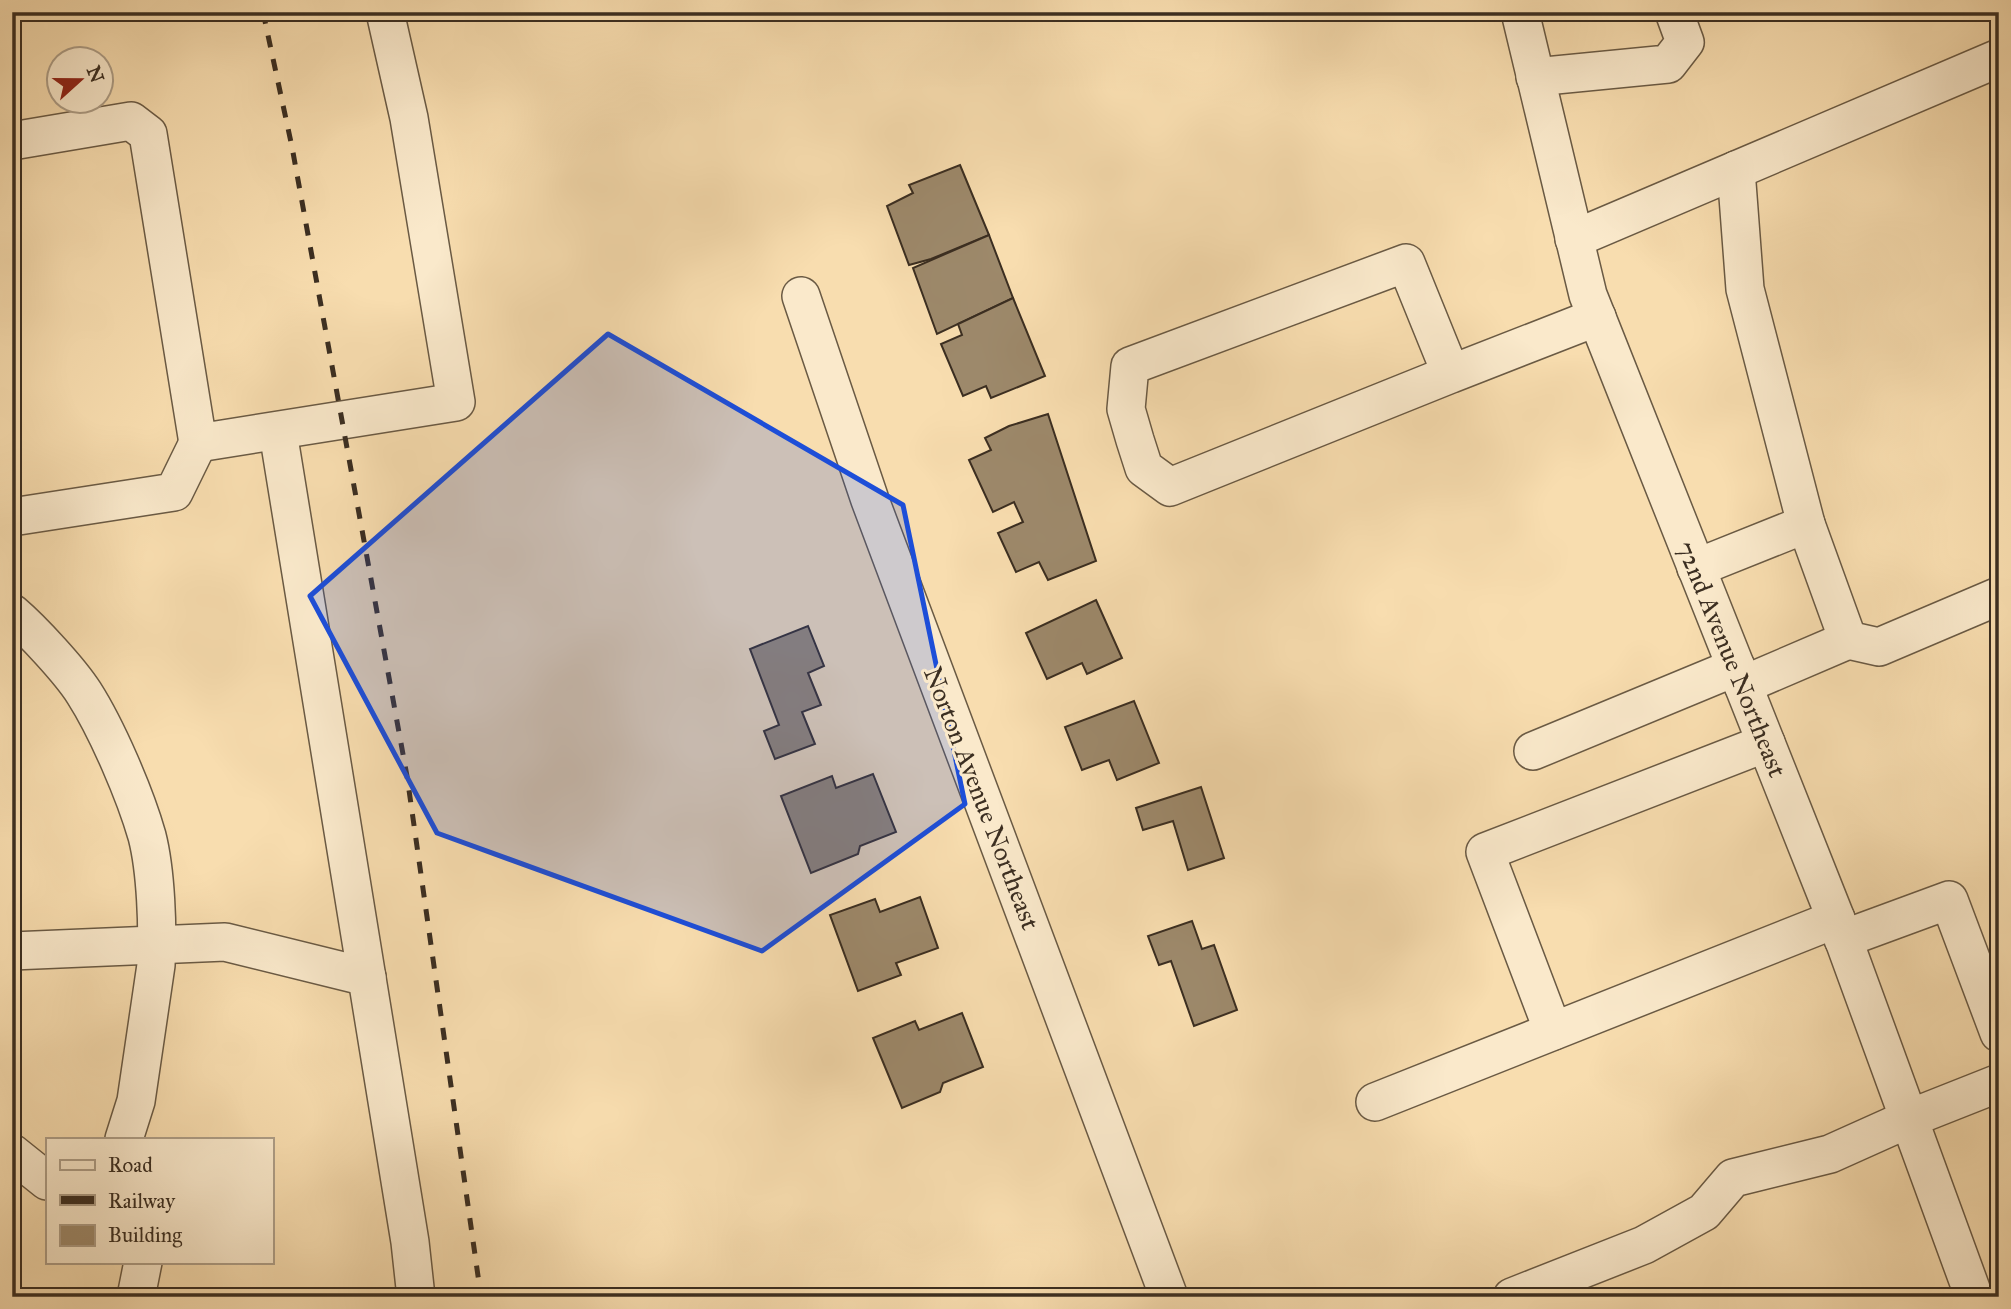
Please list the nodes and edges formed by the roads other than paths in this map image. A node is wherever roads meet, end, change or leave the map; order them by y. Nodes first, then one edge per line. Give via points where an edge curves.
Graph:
1 (385, 12) edge
2 (1520, 12) edge
3 (1674, 12) edge
4 (1999, 58) edge
5 (1535, 77) junction
6 (12, 141) edge
7 (1735, 170) junction
8 (1574, 239) junction
9 (801, 296) dead end
10 (1597, 317) junction
11 (1451, 374) junction
12 (278, 432) junction
13 (198, 443) junction
14 (12, 517) edge
15 (1806, 524) junction
16 (1696, 568) junction
17 (1999, 596) edge
18 (12, 612) edge
19 (1848, 640) junction
20 (1739, 676) junction
21 (1766, 743) junction
22 (1533, 751) dead end
23 (1839, 929) junction
24 (157, 946) junction
25 (12, 951) edge
26 (367, 976) junction
27 (1553, 1031) junction
28 (1999, 1033) edge
29 (1999, 1083) edge
30 (1375, 1102) dead end
31 (1908, 1119) junction
32 (124, 1138) edge
33 (12, 1153) edge
34 (46, 1180) edge
35 (143, 1264) edge
36 (136, 1297) edge
37 (416, 1297) edge
38 (1169, 1297) edge
39 (1512, 1297) edge
40 (1973, 1297) edge

1 - 12 street via 409,118 456,402
2 - 5 street, 72nd Avenue Northeast
3 - 5 street via 1685,42 1668,64
4 - 7 street
5 - 8 street, 72nd Avenue Northeast
6 - 13 street via 131,121 148,134
7 - 8 street
7 - 15 street via 1745,289
8 - 10 street, 72nd Avenue Northeast
9 - 38 street, Norton Avenue Northeast via 870,500
10 - 11 street
10 - 16 street, 72nd Avenue Northeast
11 - 11 street via 1406,263 1130,366 1126,409 1144,468 1170,487
12 - 13 street
12 - 26 street
13 - 14 street via 174,492
15 - 16 street
15 - 19 street
16 - 20 street, 72nd Avenue Northeast
17 - 19 street via 1879,647
18 - 24 street via 83,692 124,775 147,836
19 - 20 street
20 - 21 street, 72nd Avenue Northeast
20 - 22 street
21 - 23 street, 72nd Avenue Northeast
21 - 27 street via 1485,852
23 - 27 street
23 - 28 street via 1949,900
23 - 31 street, 72nd Avenue Northeast
24 - 25 street
24 - 26 street via 225,942
24 - 32 street via 136,1101
26 - 37 street
27 - 30 street
29 - 31 street
31 - 39 street via 1830,1154 1733,1178 1704,1212 1644,1245
31 - 40 street, 72nd Avenue Northeast
33 - 34 street
35 - 36 street

